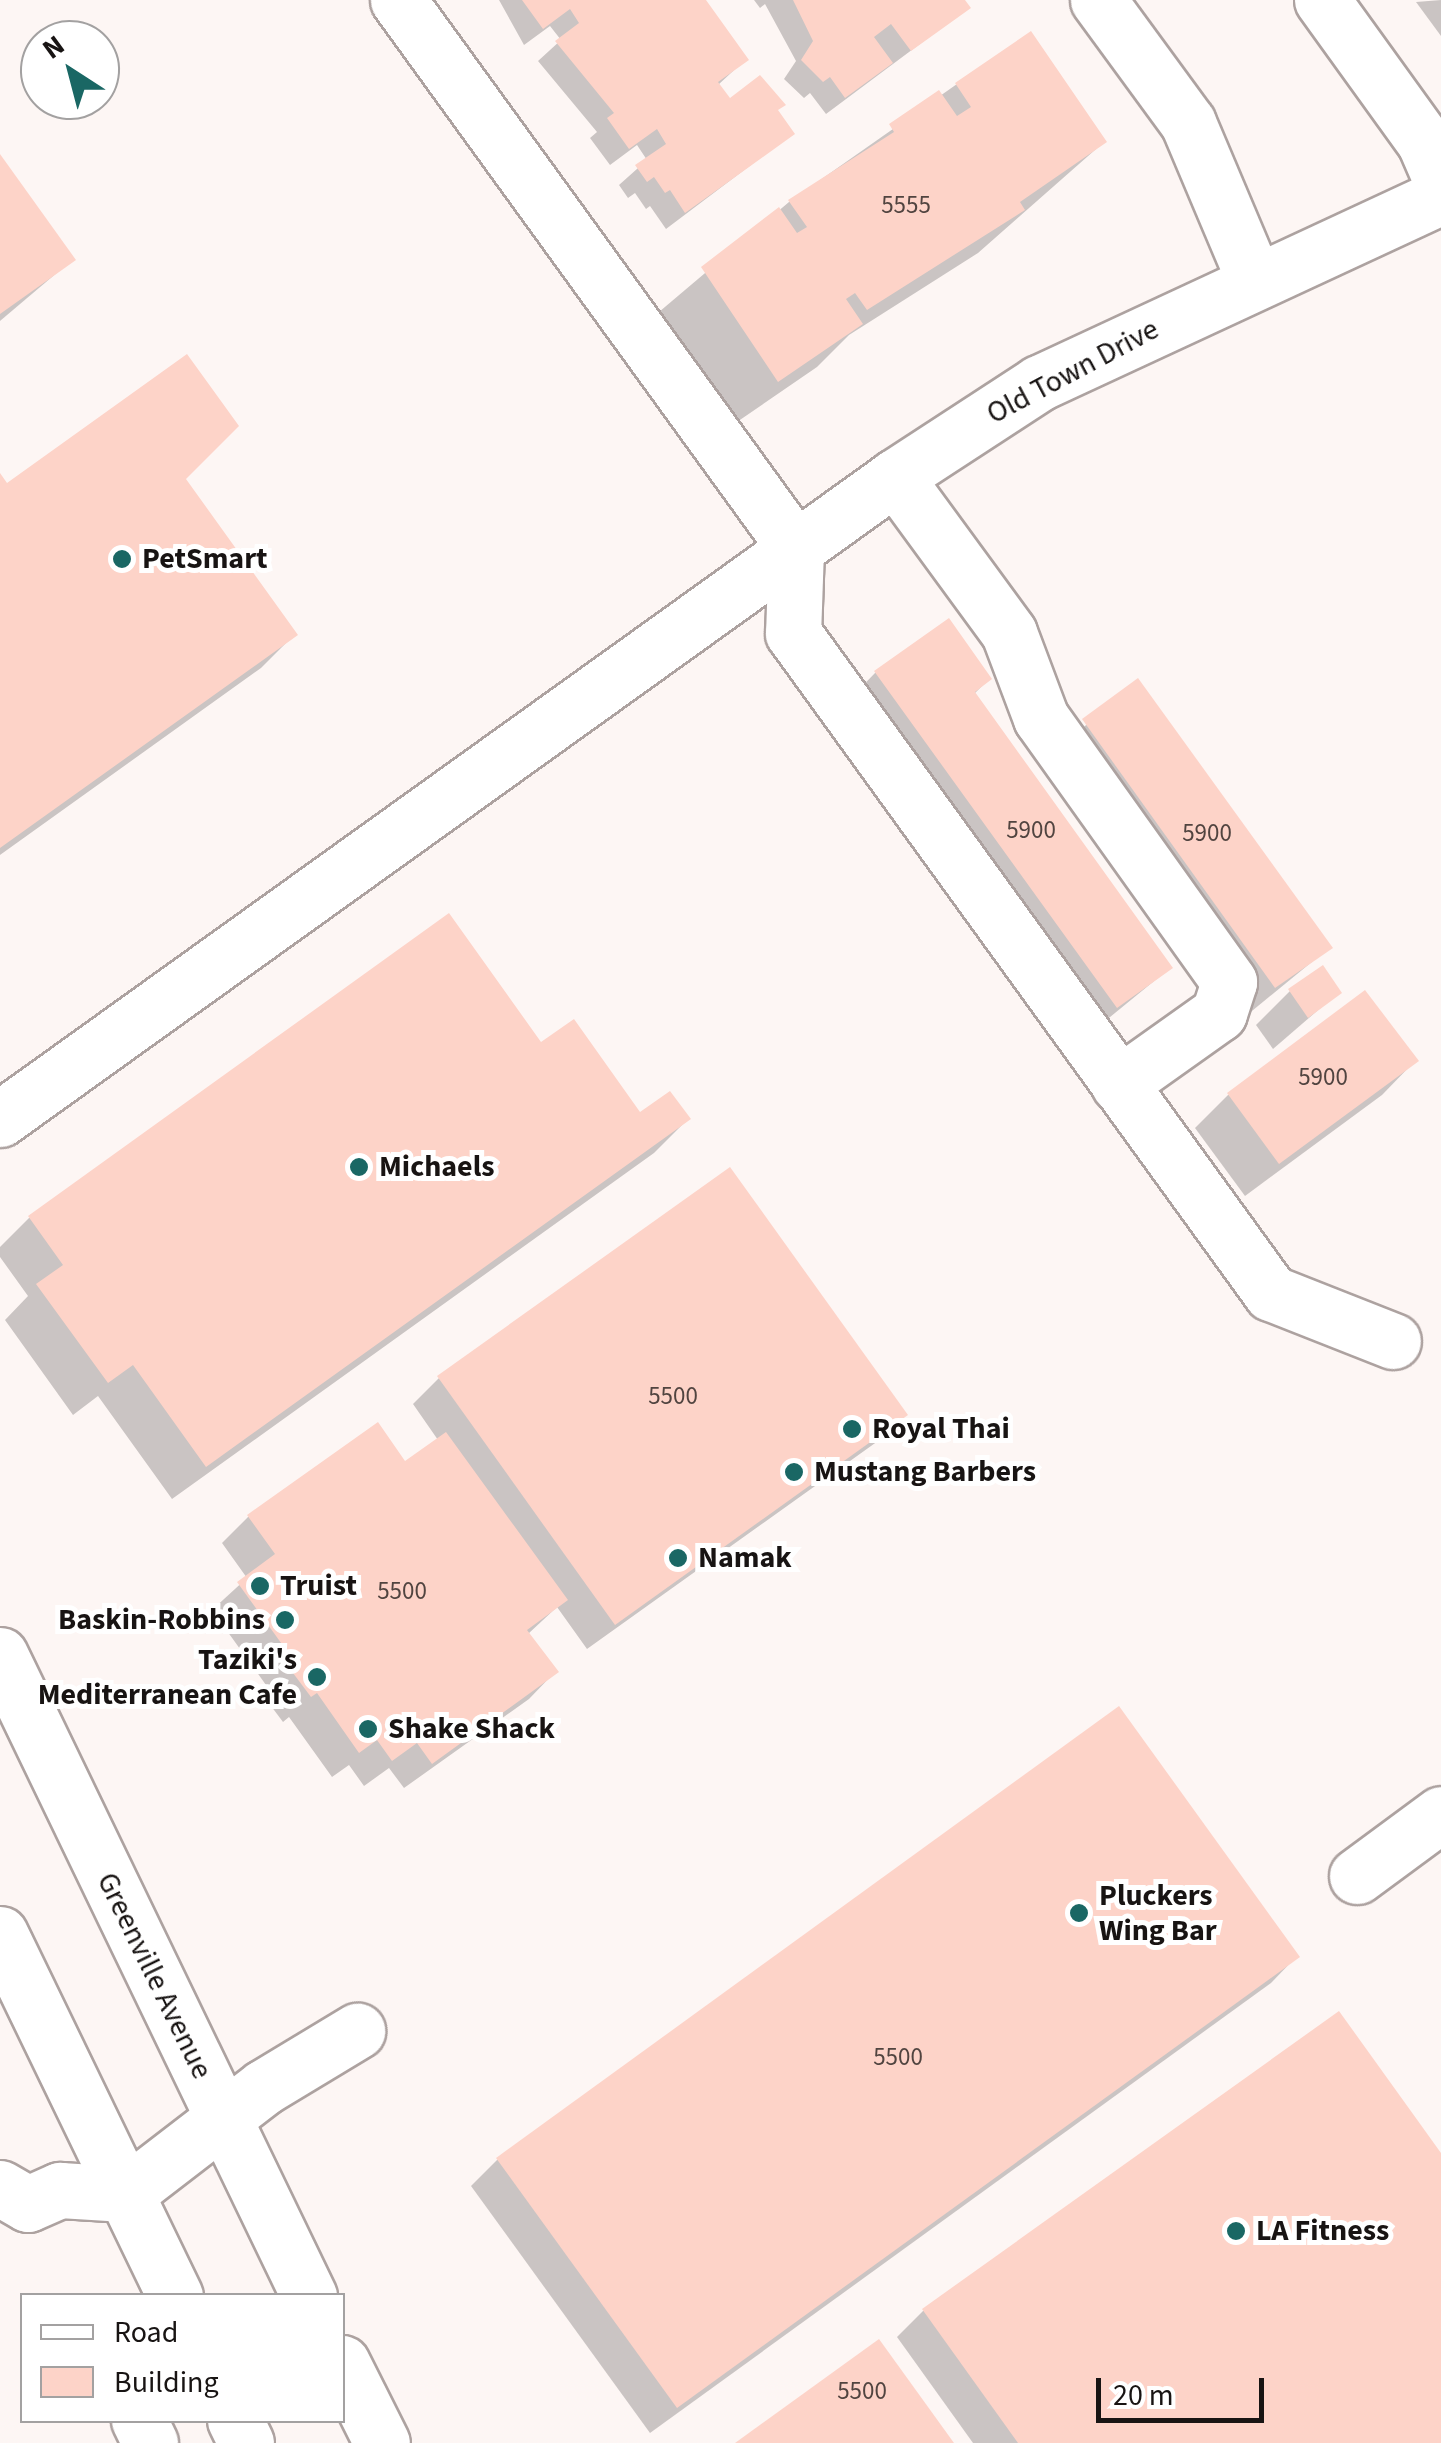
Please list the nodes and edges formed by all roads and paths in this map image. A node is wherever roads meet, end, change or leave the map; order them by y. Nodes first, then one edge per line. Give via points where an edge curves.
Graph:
1 (398, 0) edge
2 (1098, 0) edge
3 (1322, 0) edge
4 (1441, 180) edge
5 (1441, 196) edge
6 (1254, 278) junction
7 (895, 477) junction
8 (796, 549) junction
9 (1119, 1084) junction
10 (0, 1119) edge
11 (1394, 1341) dead end
12 (0, 1655) edge
13 (1441, 1814) edge
14 (1357, 1876) dead end
15 (0, 1934) edge
16 (357, 2030) dead end
17 (222, 2119) junction
18 (0, 2188) edge
19 (125, 2194) junction
20 (174, 2293) edge
21 (308, 2293) edge
22 (345, 2369) edge
23 (382, 2443) edge

1 - 8 main road
2 - 6 main road via 1188,123
3 - 4 main road via 1425,143
5 - 6 main road, Old Town Drive
6 - 7 main road, Old Town Drive via 1039,383
7 - 8 main road, Old Town Drive
7 - 9 main road via 1009,633 1041,718 1229,982 1219,1013
8 - 9 main road via 793,633
8 - 10 main road, Old Town Drive
9 - 11 main road via 1271,1293
12 - 17 main road, Greenville Avenue
13 - 14 main road
15 - 19 main road
16 - 17 main road
17 - 19 main road
17 - 21 main road, Greenville Avenue
18 - 19 main road via 28,2204 60,2190
19 - 20 main road
22 - 23 main road

